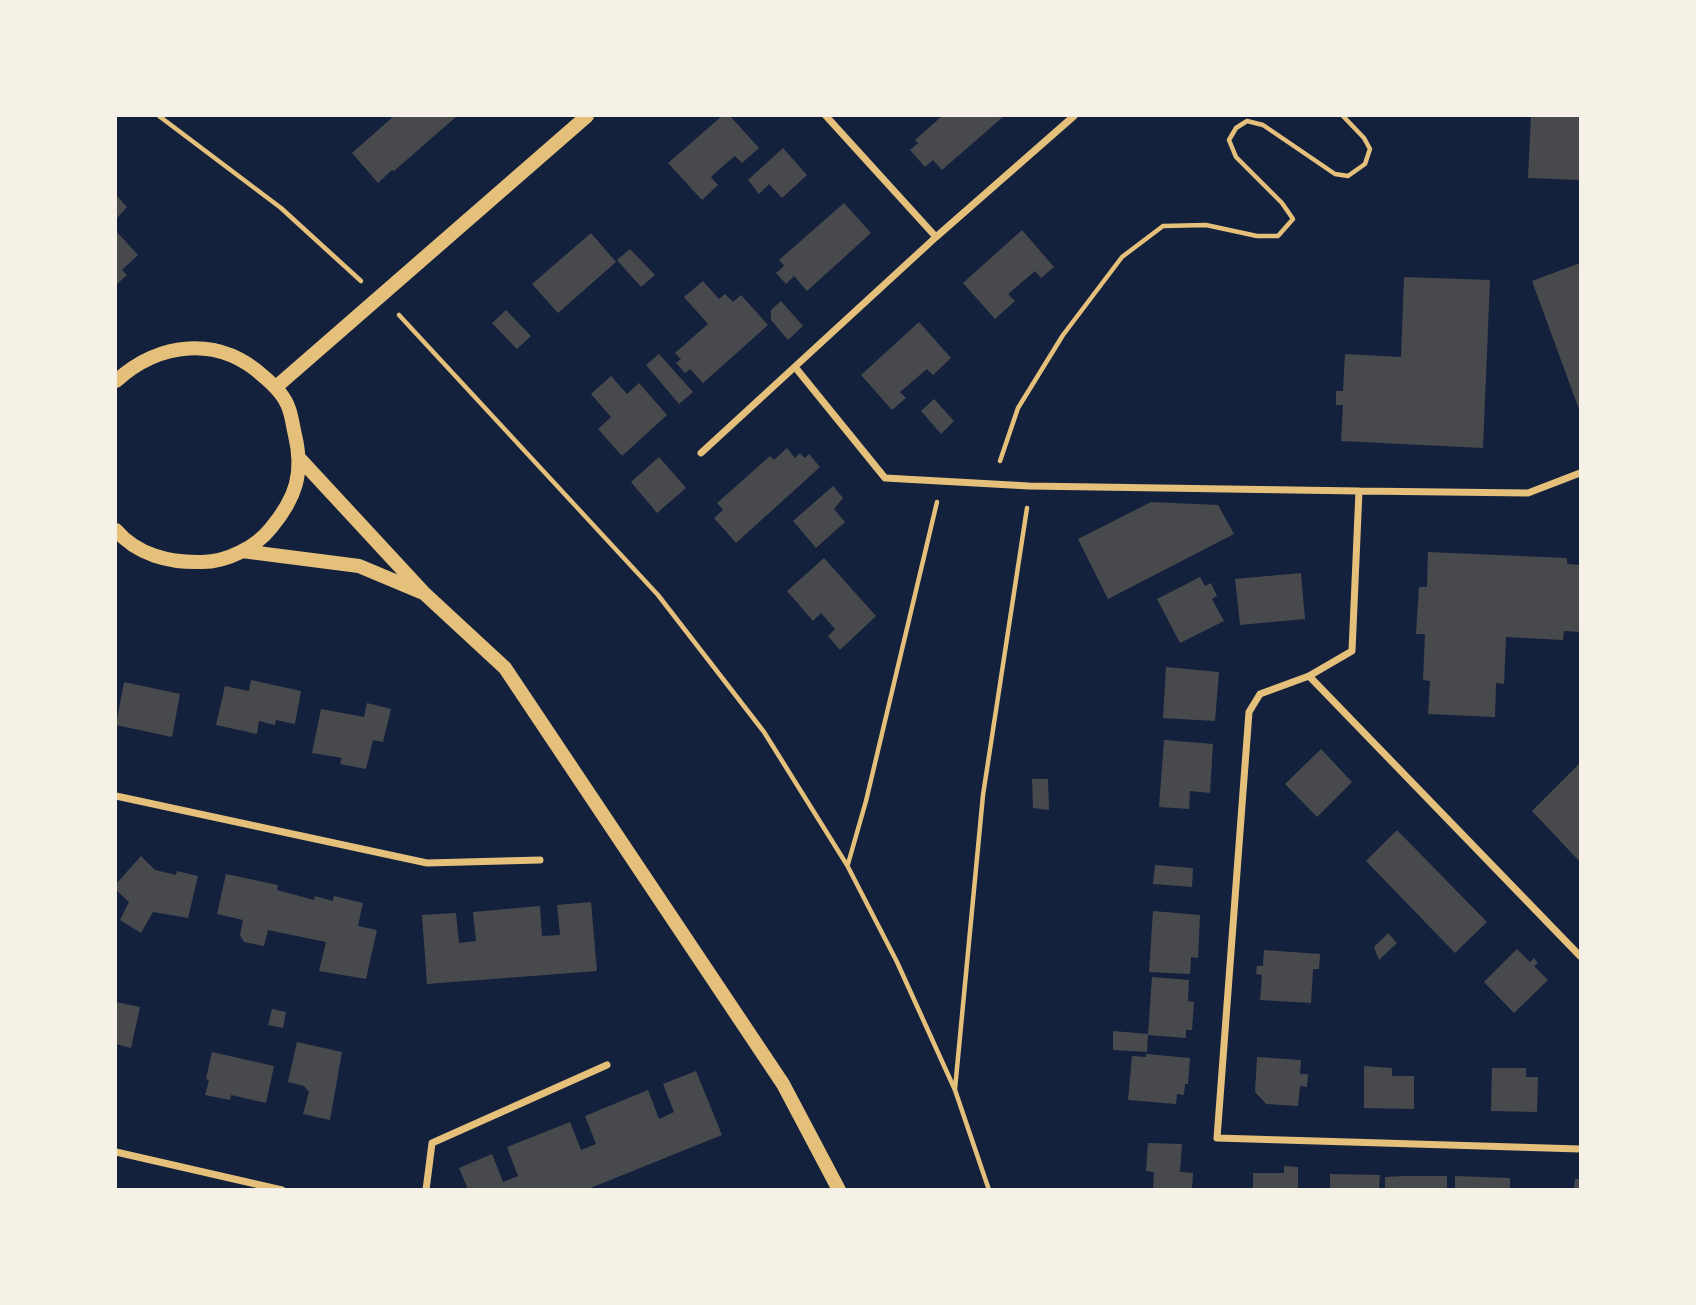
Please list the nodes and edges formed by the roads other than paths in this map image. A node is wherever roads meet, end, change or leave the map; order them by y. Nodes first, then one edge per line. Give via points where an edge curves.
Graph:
1 (587, 116) edge
2 (826, 116) edge
3 (1074, 116) edge
4 (936, 237) junction
5 (795, 367) junction
6 (116, 381) edge
7 (276, 387) junction
8 (701, 453) dead end
9 (300, 459) junction
10 (1580, 473) edge
11 (1359, 491) junction
12 (116, 530) edge
13 (242, 551) junction
14 (425, 594) junction
15 (1309, 676) junction
16 (116, 796) edge
17 (540, 860) dead end
18 (1580, 956) edge
19 (607, 1065) dead end
20 (1580, 1149) edge
21 (116, 1152) edge
22 (282, 1189) edge
23 (426, 1189) edge
24 (839, 1189) edge

1 - 7 main road
2 - 4 street
3 - 4 street
4 - 5 street
5 - 8 street
5 - 11 street via 885,478 1029,486
6 - 7 main road via 131,367 160,353 191,348 223,352 252,365
7 - 9 main road via 289,407
9 - 13 main road via 296,487 284,513 266,535
9 - 14 main road
10 - 11 street via 1528,493
11 - 15 street via 1352,652
12 - 13 main road via 148,554 179,562 211,562
13 - 14 main road via 359,566
14 - 24 main road via 505,668 783,1084
15 - 18 street
15 - 20 street via 1260,694 1249,712 1217,1138
16 - 17 street via 427,863
19 - 23 street via 432,1143
21 - 22 street

